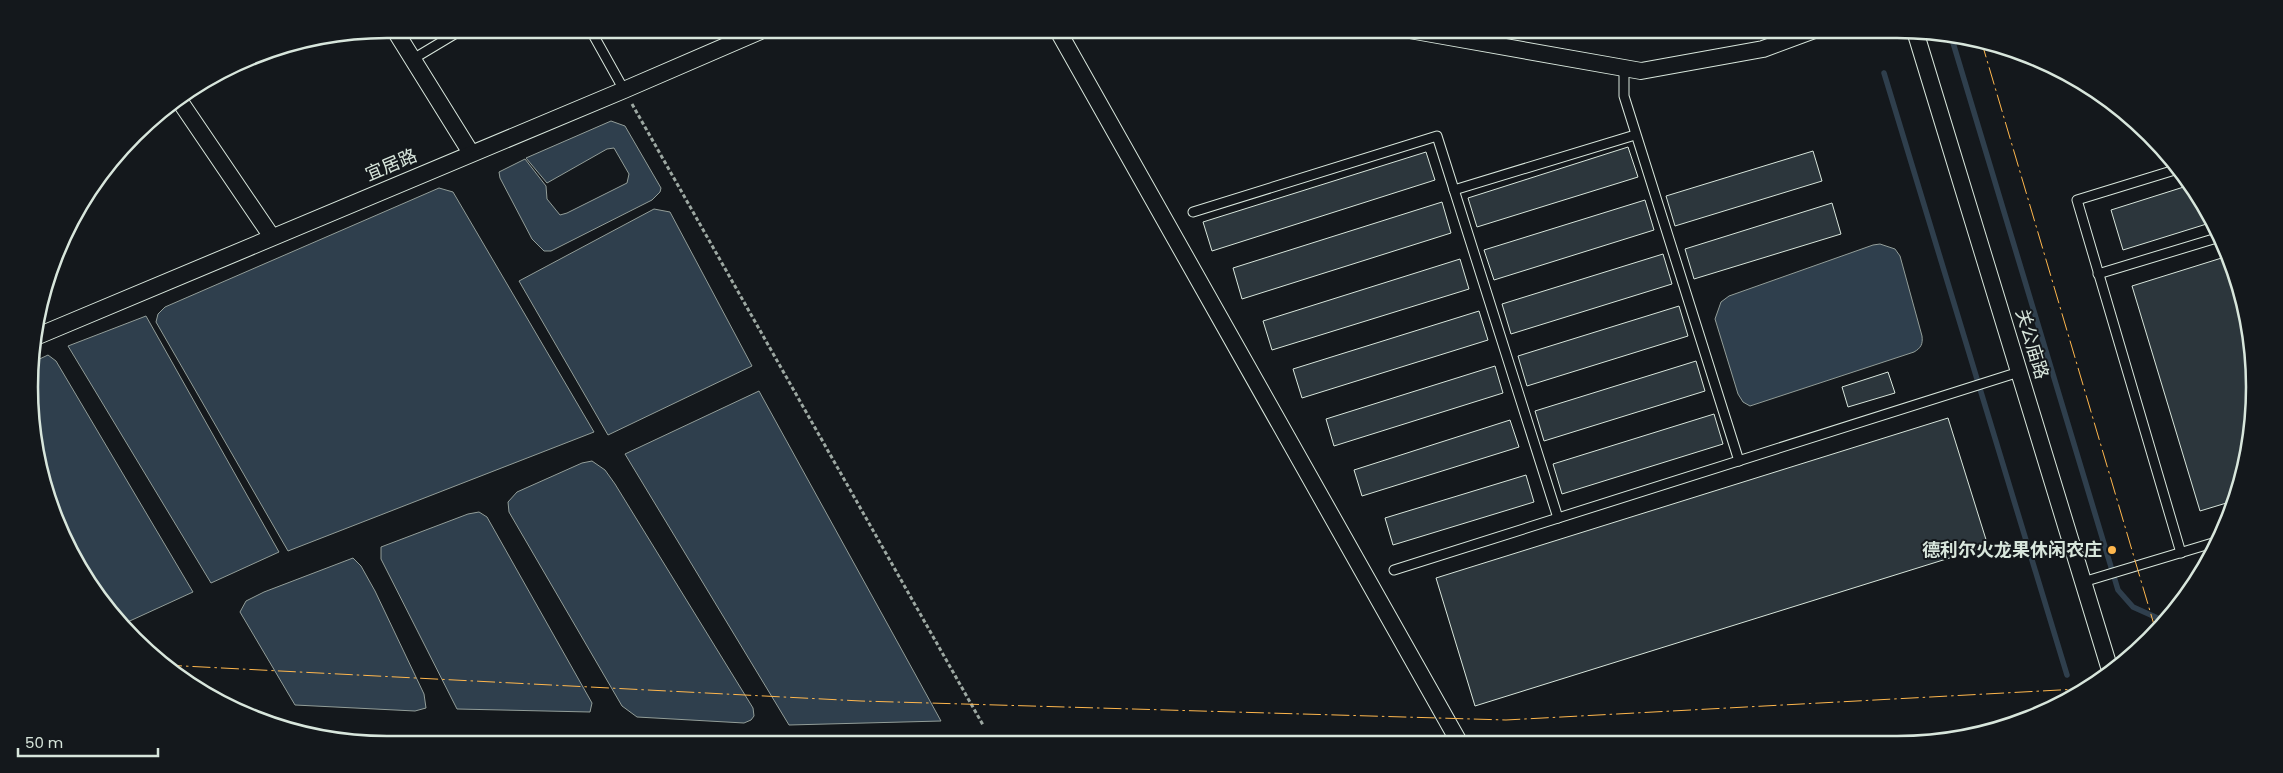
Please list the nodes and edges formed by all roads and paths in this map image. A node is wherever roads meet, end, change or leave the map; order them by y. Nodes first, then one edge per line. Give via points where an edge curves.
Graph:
1 (400, 38) edge
2 (447, 38) edge
3 (595, 38) edge
4 (744, 38) edge
5 (1062, 38) edge
6 (1454, 38) edge
7 (1791, 38) edge
8 (1917, 38) edge
9 (413, 58) junction
10 (1624, 69) junction
11 (624, 90) junction
12 (182, 104) edge
13 (1636, 135) junction
14 (471, 153) junction
15 (2171, 171) edge
16 (1454, 190) junction
17 (1193, 212) dead end
18 (272, 237) junction
19 (2213, 239) edge
20 (2098, 274) junction
21 (41, 334) edge
22 (2019, 372) junction
23 (1739, 461) junction
24 (1558, 518) junction
25 (2208, 544) edge
26 (2181, 553) junction
27 (1394, 570) dead end
28 (2083, 582) junction
29 (2108, 664) edge
30 (983, 725) dead end
31 (1456, 736) edge

1 - 9 street
2 - 9 lane
3 - 11 lane
4 - 11 street, 宜居路
5 - 31 street
6 - 10 street
7 - 10 street via 1762,48 1641,71
8 - 22 street, 关公庙路
9 - 14 street
10 - 13 lane via 1624,96
11 - 14 street, 宜居路
11 - 30 path
12 - 18 street
13 - 16 lane
13 - 23 lane
14 - 18 street, 宜居路
15 - 20 lane via 2077,200
16 - 17 lane via 1437,136
16 - 24 lane
18 - 21 street, 宜居路
19 - 20 lane
20 - 26 lane
22 - 23 lane
22 - 28 street, 关公庙路
23 - 24 lane
24 - 27 lane
25 - 26 lane
26 - 28 lane
28 - 29 street, 关公庙路

